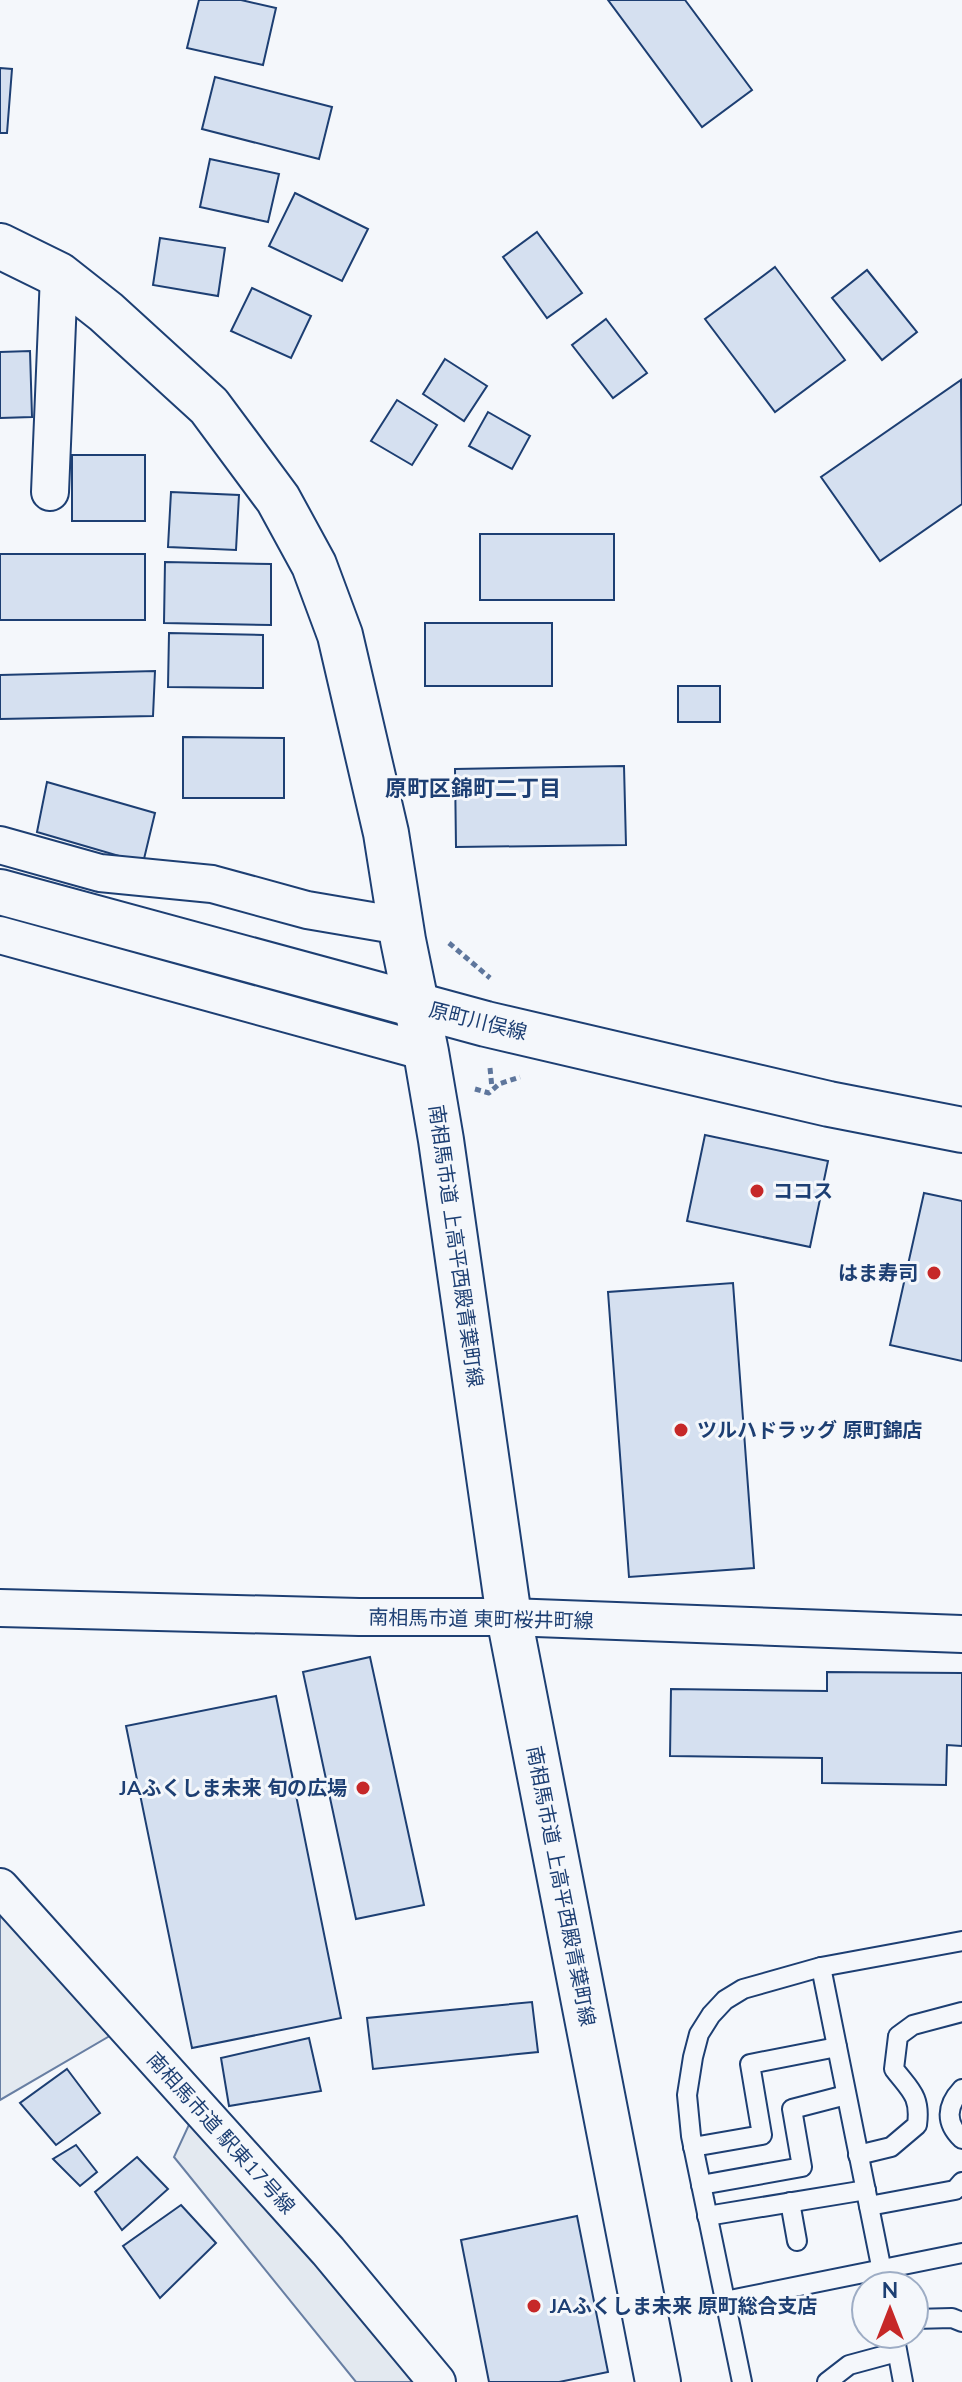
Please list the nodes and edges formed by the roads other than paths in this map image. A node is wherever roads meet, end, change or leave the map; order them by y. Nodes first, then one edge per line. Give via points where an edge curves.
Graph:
1 (0, 246) edge
2 (59, 275) junction
3 (50, 492) dead end
4 (0, 845) edge
5 (0, 892) edge
6 (401, 926) junction
7 (0, 935) edge
8 (416, 1005) junction
9 (426, 1052) junction
10 (962, 1130) edge
11 (0, 1608) edge
12 (509, 1617) junction
13 (962, 1634) edge
14 (0, 1887) edge
15 (962, 1941) edge
16 (821, 1967) junction
17 (962, 2012) edge
18 (837, 2047) junction
19 (962, 2089) edge
20 (846, 2095) junction
21 (962, 2139) edge
22 (693, 2147) junction
23 (858, 2155) junction
24 (962, 2182) edge
25 (701, 2185) junction
26 (867, 2198) junction
27 (790, 2202) junction
28 (707, 2216) junction
29 (797, 2241) dead end
30 (962, 2253) edge
31 (882, 2270) edge
32 (907, 2270) edge
33 (850, 2282) edge
34 (725, 2301) junction
35 (930, 2319) edge
36 (962, 2322) edge
37 (880, 2350) edge
38 (896, 2350) edge
39 (437, 2382) edge
40 (658, 2382) edge
41 (742, 2382) edge
42 (827, 2382) edge
43 (903, 2382) edge

1 - 2 street, 南相馬市道 上高平西殿青葉町線
2 - 3 street
2 - 6 street, 南相馬市道 上高平西殿青葉町線 via 209,406 278,499 314,565 340,635 386,833
4 - 6 street via 100,873 212,884 307,910
5 - 8 street, 原町川俣線
6 - 8 street, 南相馬市道 上高平西殿青葉町線
7 - 9 street
8 - 9 street, 南相馬市道 上高平西殿青葉町線
8 - 10 street, 原町川俣線 via 829,1104
9 - 12 street, 南相馬市道 上高平西殿青葉町線
11 - 12 street, 南相馬市道 東町桜井町線
12 - 13 street, 南相馬市道 東町桜井町線
12 - 40 street, 南相馬市道 上高平西殿青葉町線
14 - 39 street, 南相馬市道 駅東17号線 via 328,2251
15 - 16 lane
16 - 18 lane
16 - 22 lane via 743,1989 711,2015 699,2034 687,2095
17 - 23 lane via 913,2025 898,2036 894,2069 914,2091 917,2125 891,2147
18 - 20 lane
18 - 22 lane via 750,2064 762,2135
19 - 21 lane via 951,2101 950,2117 951,2129
20 - 23 lane
20 - 25 lane via 792,2109 802,2167
22 - 25 lane
23 - 26 lane
24 - 26 lane via 955,2190
25 - 28 lane
26 - 27 lane
26 - 31 lane
27 - 28 lane
27 - 29 lane
28 - 34 lane
30 - 32 lane
33 - 34 lane
34 - 41 lane
35 - 36 lane
37 - 42 lane
38 - 43 lane

